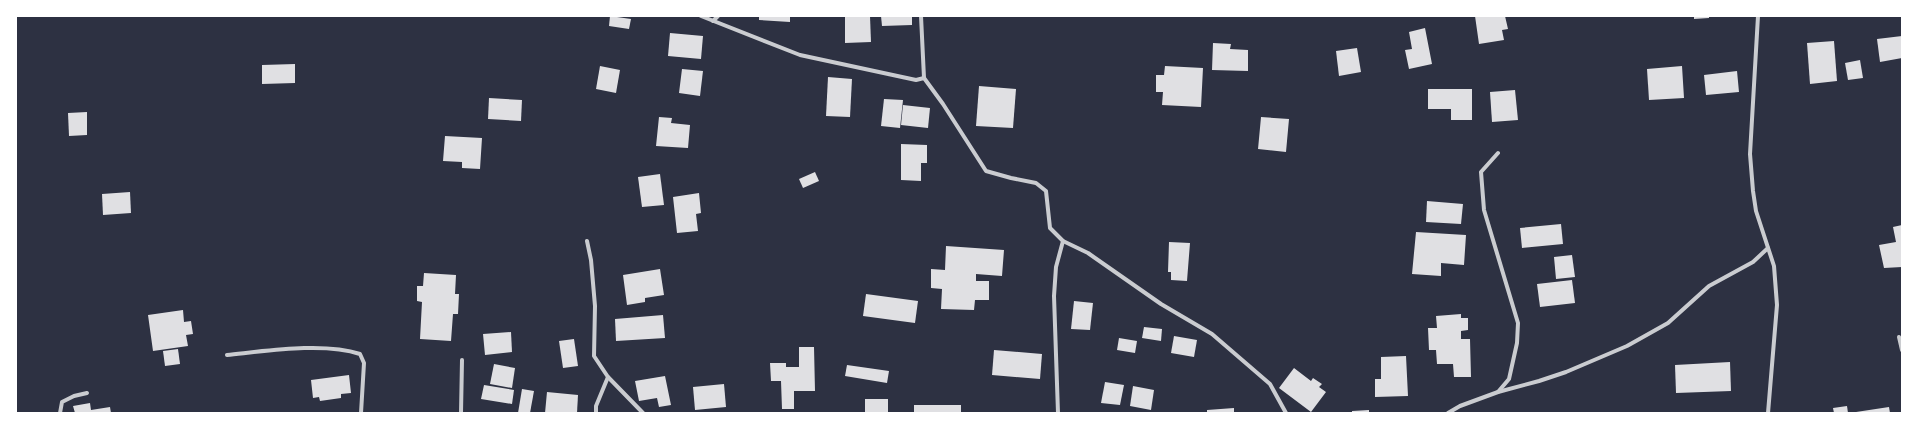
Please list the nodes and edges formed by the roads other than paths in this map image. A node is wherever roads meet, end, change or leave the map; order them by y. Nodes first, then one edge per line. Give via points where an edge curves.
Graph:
1 (701, 16) edge
2 (718, 16) edge
3 (921, 16) edge
4 (1758, 16) edge
5 (713, 21) junction
6 (924, 78) junction
7 (1498, 153) dead end
8 (587, 241) dead end
9 (1063, 241) junction
10 (1768, 248) junction
11 (1899, 337) dead end
12 (1902, 350) edge
13 (227, 355) dead end
14 (462, 360) dead end
15 (608, 377) junction
16 (1498, 392) junction
17 (87, 393) dead end
18 (60, 413) edge
19 (361, 413) edge
20 (461, 413) edge
21 (596, 413) edge
22 (643, 413) edge
23 (1058, 413) edge
24 (1286, 413) edge
25 (1448, 413) edge
26 (1768, 413) edge

1 - 5 street
2 - 5 street
3 - 6 street
4 - 10 street via 1750,154 1756,211
5 - 6 street via 800,55 916,80
6 - 9 street via 986,171 1036,183 1046,191 1050,228
7 - 16 street via 1481,172 1484,210 1518,323 1517,343 1509,379
8 - 15 street via 595,306 594,356
9 - 23 street via 1056,267 1054,296
9 - 24 street via 1088,253 1161,304 1212,334 1270,384
10 - 16 street via 1753,262 1709,286 1668,323 1627,346 1566,372
10 - 26 street via 1774,266 1777,305
11 - 12 street
13 - 19 street via 313,349 345,349 360,354 364,363
14 - 20 street
15 - 21 street via 596,406
15 - 22 street
16 - 25 street
17 - 18 street via 62,402

